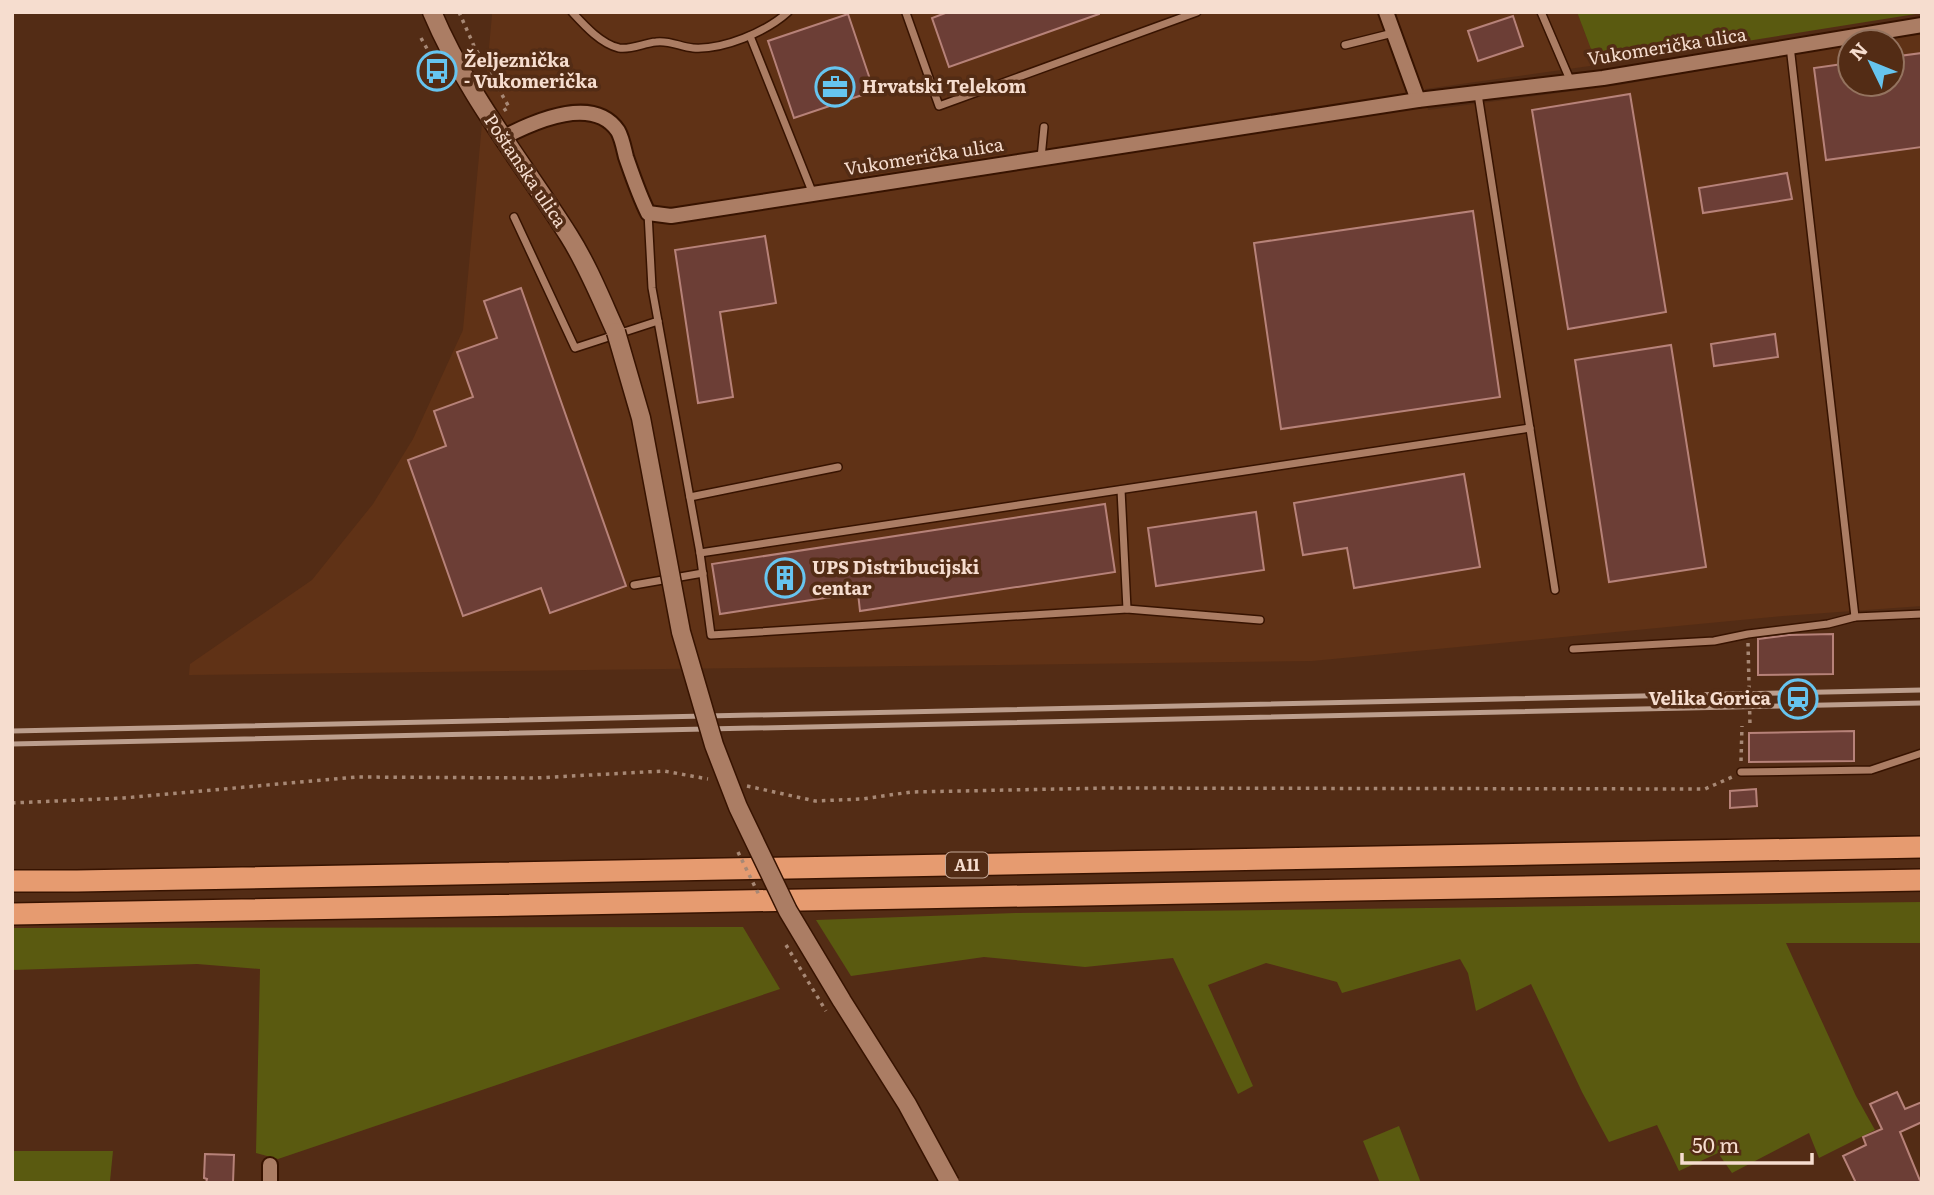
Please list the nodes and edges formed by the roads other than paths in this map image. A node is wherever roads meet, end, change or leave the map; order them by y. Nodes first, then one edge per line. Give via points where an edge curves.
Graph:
1 (432, 12) edge
2 (572, 12) edge
3 (788, 12) edge
4 (907, 12) edge
5 (1196, 12) edge
6 (1386, 12) edge
7 (1541, 12) edge
8 (1922, 25) edge
9 (1393, 33) junction
10 (750, 36) junction
11 (1345, 45) dead end
12 (1790, 46) junction
13 (1571, 82) junction
14 (1478, 93) junction
15 (1418, 100) junction
16 (1044, 127) dead end
17 (504, 138) junction
18 (1041, 159) junction
19 (813, 194) junction
20 (648, 214) junction
21 (514, 217) dead end
22 (658, 321) junction
23 (1530, 428) junction
24 (838, 467) dead end
25 (1122, 490) junction
26 (690, 497) junction
27 (701, 553) junction
28 (703, 573) junction
29 (634, 585) dead end
30 (1555, 590) dead end
31 (1127, 609) junction
32 (1922, 614) edge
33 (1855, 617) junction
34 (1260, 620) dead end
35 (1573, 649) dead end
36 (1922, 753) edge
37 (1741, 772) road end
38 (1922, 847) edge
39 (1922, 880) edge
40 (12, 881) edge
41 (12, 914) edge
42 (270, 1165) dead end
43 (270, 1183) edge
44 (950, 1183) edge

1 - 17 main road, Poštanska ulica via 456,64
2 - 10 lane via 607,43 620,48 658,41 706,48
3 - 10 lane
4 - 5 lane via 939,106
6 - 9 street
7 - 13 lane
8 - 12 street, Vukomerička ulica
9 - 11 lane
9 - 15 street
10 - 19 lane
12 - 13 street, Vukomerička ulica
12 - 33 lane
13 - 14 street, Vukomerička ulica
14 - 15 street, Vukomerička ulica
14 - 23 lane
15 - 18 street, Vukomerička ulica
16 - 18 lane
17 - 20 street via 557,116 583,112 604,117 618,132
17 - 44 main road, Poštanska ulica, bridge via 570,238 616,332 641,418 681,632 714,745 738,807 794,922 908,1104
18 - 19 street, Vukomerička ulica
19 - 20 street, Vukomerička ulica via 671,216
20 - 22 lane
21 - 22 lane via 575,348
22 - 26 lane
23 - 25 lane
23 - 30 lane
24 - 26 lane
25 - 27 lane
25 - 31 lane
26 - 27 lane
27 - 28 lane
28 - 29 lane
28 - 31 lane via 711,635
31 - 34 lane
32 - 33 lane
33 - 35 lane via 1714,641
36 - 37 lane via 1871,770
38 - 40 highway, A11
39 - 41 highway, A11
42 - 43 street

